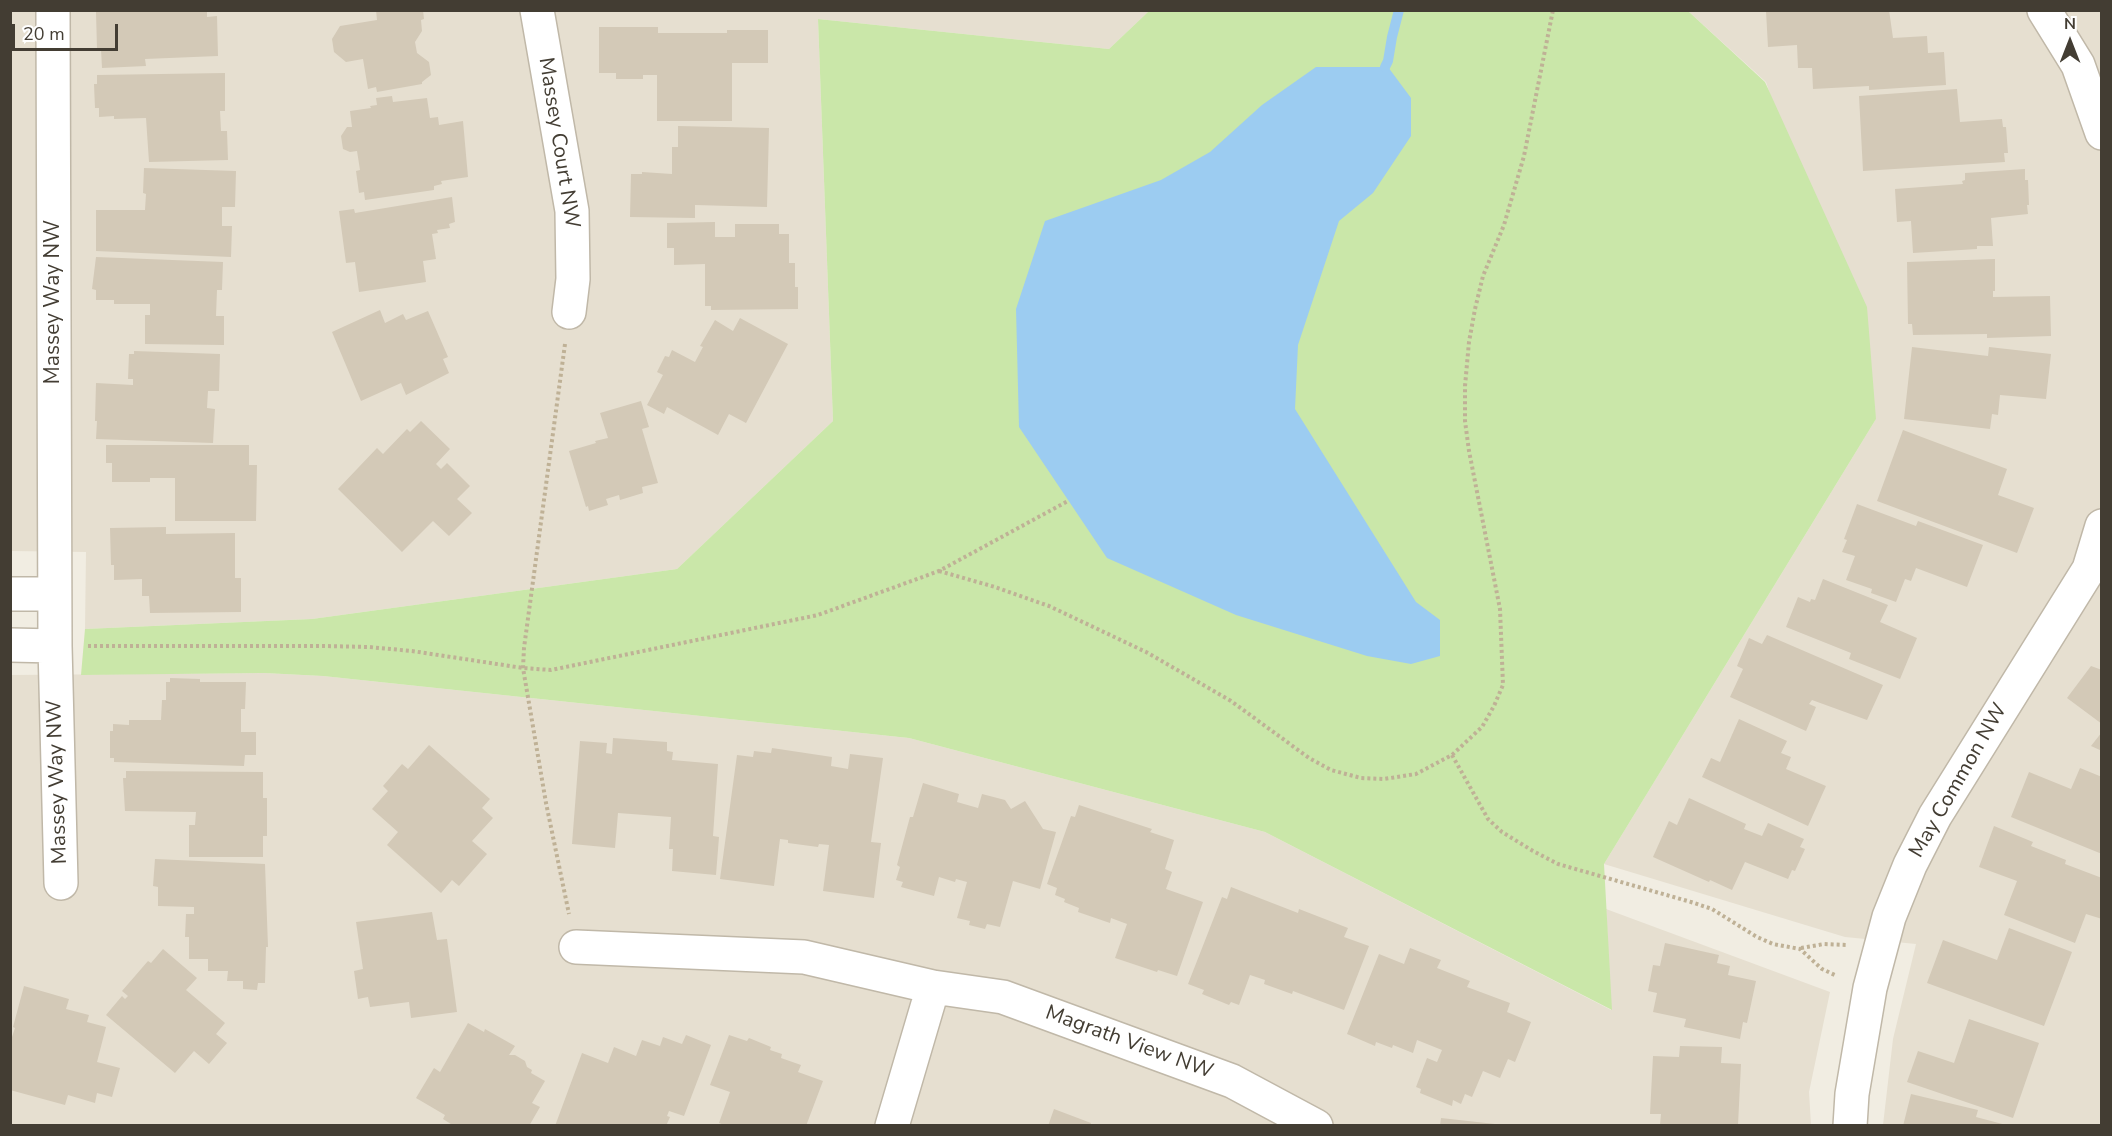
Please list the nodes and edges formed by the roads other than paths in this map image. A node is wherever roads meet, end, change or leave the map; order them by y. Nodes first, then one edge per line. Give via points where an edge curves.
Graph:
1 (53, 10) edge
2 (537, 10) edge
3 (2044, 10) edge
4 (2102, 133) edge
5 (569, 312) road end
6 (2102, 526) edge
7 (10, 594) edge
8 (54, 594) junction
9 (10, 645) edge
10 (55, 646) junction
11 (61, 883) dead end
12 (576, 947) road end
13 (933, 987) junction
14 (892, 1125) edge
15 (1316, 1125) edge
16 (1850, 1125) edge

1 - 8 street, Massey Way NW
2 - 5 street, Massey Court NW via 572,211 573,279
3 - 4 street via 2078,65
6 - 16 street, May Common NW via 2089,569 1935,816 1910,866 1889,916 1870,988
7 - 8 street
8 - 10 street, Massey Way NW
9 - 10 street
10 - 11 street, Massey Way NW
12 - 13 street, Magrath View NW via 804,957
13 - 14 street
13 - 15 street, Magrath View NW via 1003,997 1232,1081

